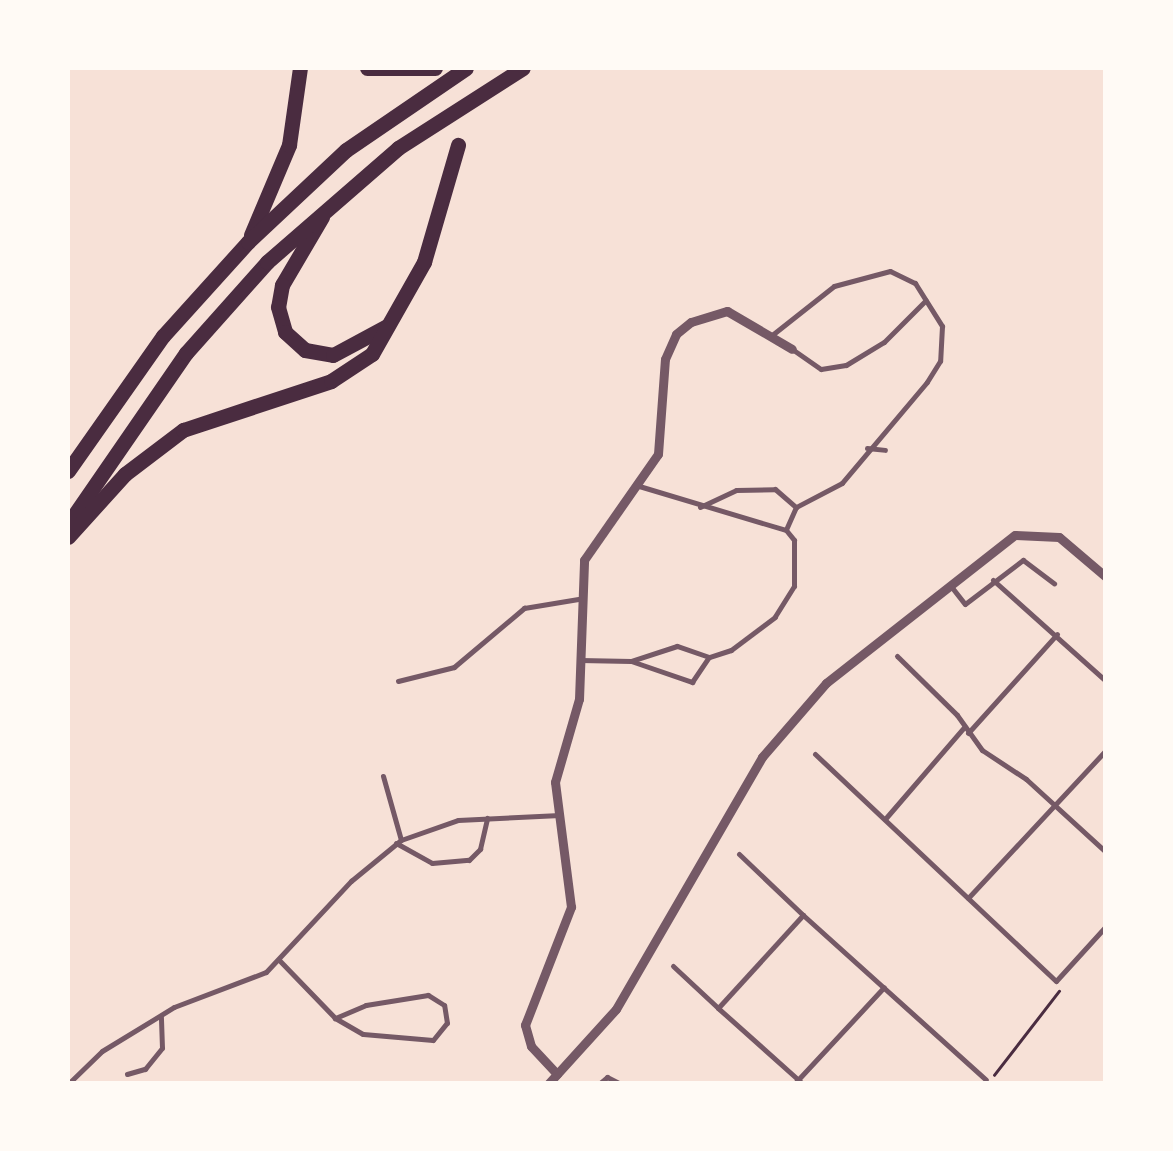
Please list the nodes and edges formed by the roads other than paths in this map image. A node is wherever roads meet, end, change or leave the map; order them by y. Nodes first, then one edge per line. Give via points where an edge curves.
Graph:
1 (300, 68) edge
2 (368, 68) edge
3 (435, 68) edge
4 (466, 68) edge
5 (523, 68) edge
6 (458, 146) dead end
7 (332, 201) junction
8 (248, 242) junction
9 (926, 300) junction
10 (394, 321) junction
11 (772, 335) junction
12 (792, 349) joint
13 (866, 448) junction
14 (885, 450) dead end
15 (68, 470) edge
16 (638, 486) junction
17 (700, 506) junction
18 (796, 507) junction
19 (68, 524) edge
20 (786, 530) junction
21 (68, 536) edge
22 (1106, 578) edge
23 (993, 580) junction
24 (1054, 583) dead end
25 (949, 584) junction
26 (578, 599) junction
27 (1057, 634) junction
28 (709, 656) junction
29 (897, 656) dead end
30 (580, 660) junction
31 (631, 660) junction
32 (1106, 680) edge
33 (398, 681) dead end
34 (966, 730) junction
35 (1106, 750) edge
36 (816, 754) dead end
37 (383, 776) dead end
38 (1055, 807) junction
39 (560, 815) junction
40 (488, 818) junction
41 (884, 819) junction
42 (398, 842) junction
43 (1106, 852) edge
44 (739, 854) dead end
45 (968, 898) junction
46 (803, 916) junction
47 (1106, 926) edge
48 (280, 961) junction
49 (673, 966) dead end
50 (884, 986) junction
51 (718, 1008) junction
52 (161, 1017) junction
53 (335, 1018) junction
54 (127, 1074) dead end
55 (557, 1074) junction
56 (986, 1080) road end
57 (798, 1082) edge
58 (68, 1084) edge
59 (548, 1084) edge
60 (599, 1084) edge
61 (621, 1084) edge

1 - 8 highway via 289,145
2 - 3 highway
4 - 8 highway via 346,150
5 - 7 highway via 430,125
6 - 10 highway via 438,225
7 - 10 highway via 282,285 282,326 305,350 334,355
7 - 19 highway via 186,353
8 - 15 highway via 163,336
9 - 11 lane via 900,272 862,275 834,286
9 - 12 lane via 884,342 846,365 821,370
9 - 13 lane via 942,326 940,362
10 - 21 highway via 379,347 345,374 196,423 162,443
11 - 12 street
11 - 16 street via 726,311 676,334 665,359 662,442
13 - 14 lane
13 - 18 lane via 842,483
16 - 17 lane
16 - 26 street via 586,555
17 - 18 lane via 762,487 786,494
17 - 20 lane
18 - 20 lane
20 - 28 lane via 799,565 789,597 752,638
22 - 25 street via 1060,537 1026,532
23 - 24 lane via 1026,560
23 - 25 lane via 965,604
23 - 27 lane
25 - 55 street via 826,683 782,729 616,1009
26 - 30 street
26 - 33 lane via 524,608 454,667
27 - 32 lane
27 - 34 lane
28 - 31 lane via 677,646
28 - 31 lane via 692,682
29 - 34 lane
30 - 31 lane
30 - 39 street via 578,700 556,774
34 - 38 lane
34 - 41 lane
35 - 38 lane
36 - 41 lane
37 - 42 lane
38 - 43 lane
38 - 45 lane
39 - 40 lane
39 - 55 street via 571,908 525,1026 538,1056
40 - 42 lane via 439,823
40 - 42 lane via 470,860 418,859
41 - 45 lane
42 - 48 lane via 305,927
44 - 46 lane
45 - 47 lane via 1056,981
46 - 50 lane
46 - 51 lane
48 - 52 lane via 246,983 199,996
48 - 53 lane
49 - 51 lane
50 - 56 lane
50 - 57 lane
51 - 57 lane
52 - 54 lane via 162,1048 145,1068
52 - 58 lane via 102,1051
53 - 53 lane via 366,1005 428,995 444,1005 447,1023 439,1036 422,1040 364,1034
55 - 59 street
60 - 61 lane via 607,1078

